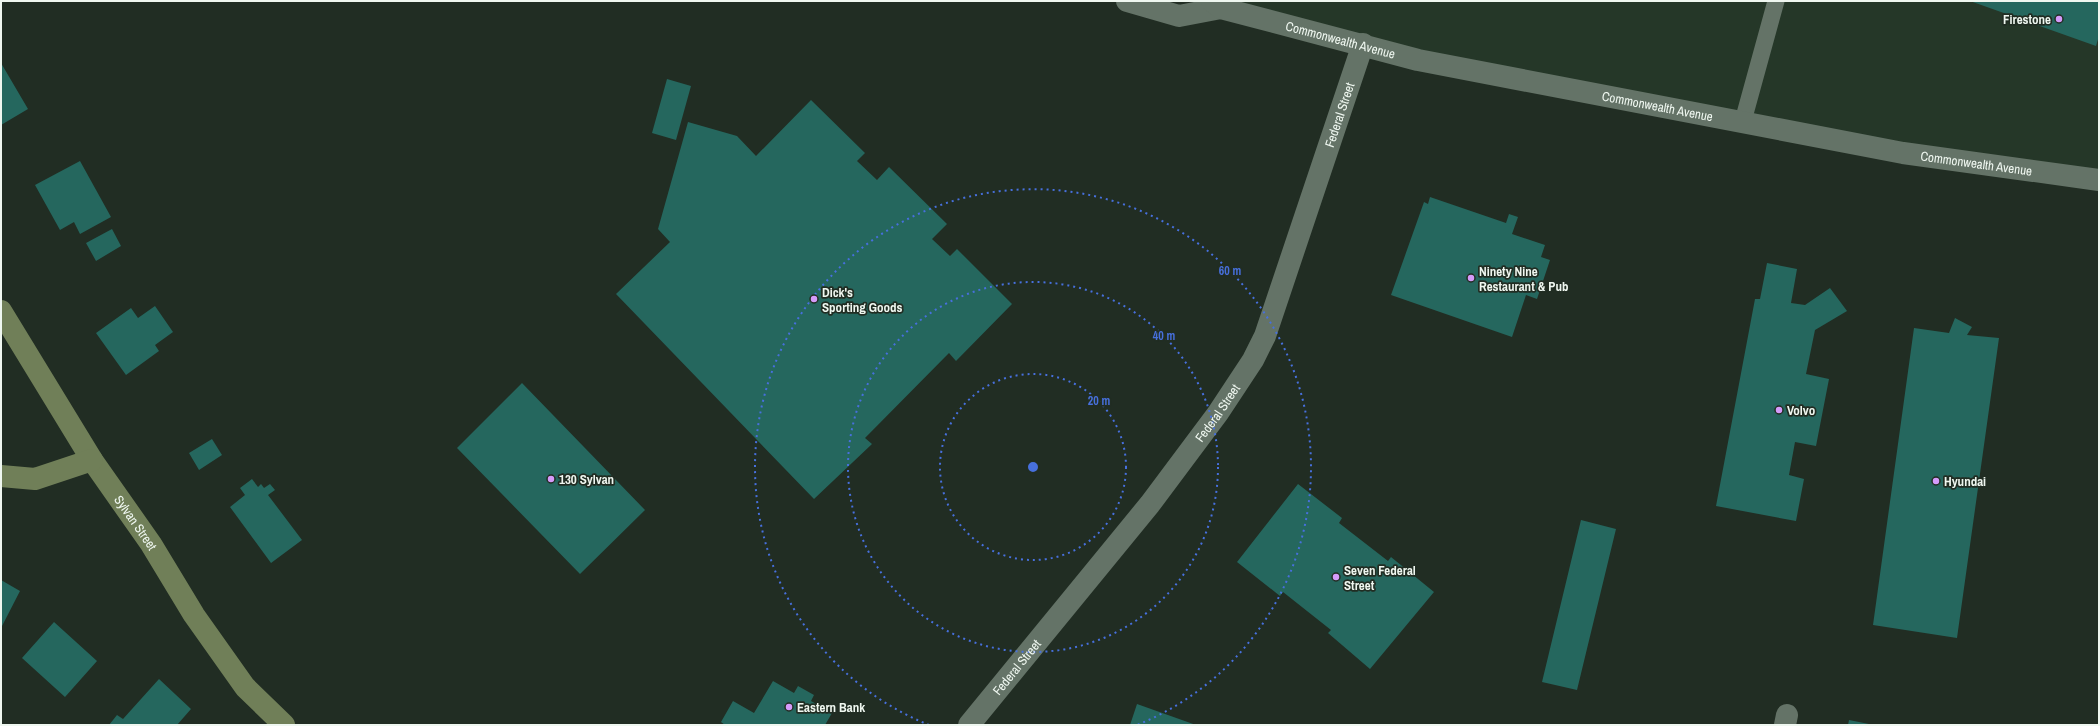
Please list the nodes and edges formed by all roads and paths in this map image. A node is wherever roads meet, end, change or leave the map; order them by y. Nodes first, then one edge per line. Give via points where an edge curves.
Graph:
1 (1128, 1) edge
2 (1776, 1) edge
3 (1216, 4) edge
4 (1363, 44) junction
5 (1743, 121) junction
6 (2099, 180) edge
7 (1, 311) edge
8 (92, 460) junction
9 (1, 476) edge
10 (284, 725) edge
11 (969, 725) edge

1 - 3 street, Commonwealth Avenue via 1179,16
2 - 5 lane
3 - 4 street, Commonwealth Avenue
4 - 5 street, Commonwealth Avenue via 1418,60
4 - 11 street, Federal Street via 1265,336 1253,360 1218,413 1150,504
5 - 6 street, Commonwealth Avenue via 1903,154
7 - 8 main road, Sylvan Street
8 - 9 main road via 35,479
8 - 10 main road, Sylvan Street via 151,544 194,615 245,687

